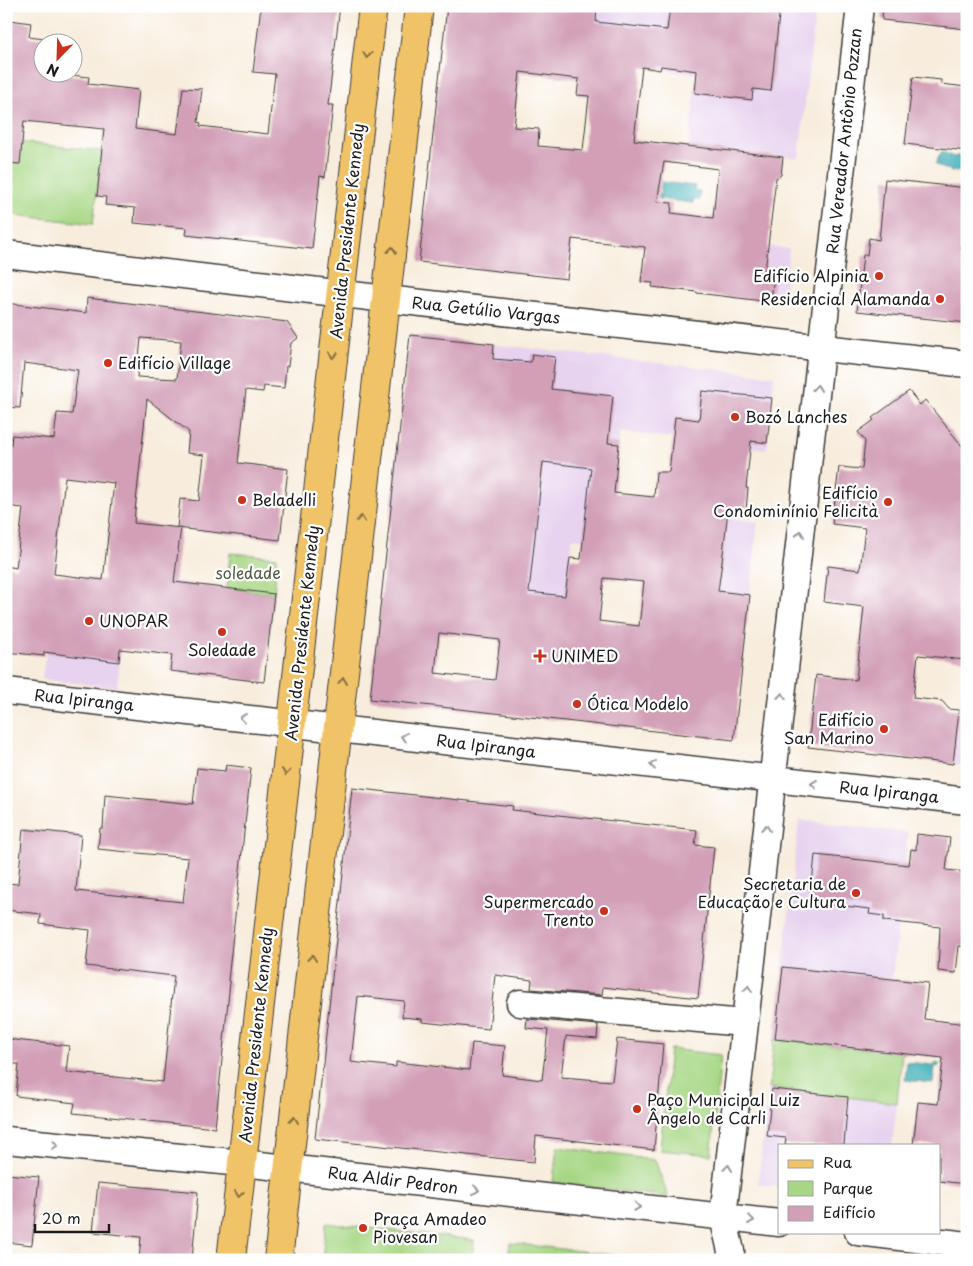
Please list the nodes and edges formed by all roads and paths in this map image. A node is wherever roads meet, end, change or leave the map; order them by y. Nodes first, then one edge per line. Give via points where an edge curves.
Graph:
1 (373, 6) edge
2 (419, 6) edge
3 (860, 6) edge
4 (6, 254) edge
5 (340, 292) junction
6 (386, 299) junction
7 (821, 347) junction
8 (967, 364) edge
9 (6, 692) edge
10 (292, 723) junction
11 (338, 729) junction
12 (772, 779) junction
13 (967, 801) edge
14 (520, 1003) dead end
15 (744, 1023) junction
16 (6, 1140) edge
17 (242, 1163) junction
18 (288, 1168) junction
19 (723, 1217) junction
20 (778, 1223) edge
21 (875, 1234) edge
22 (967, 1245) edge
23 (231, 1260) edge
24 (278, 1260) edge
25 (730, 1260) edge

1 -> 5 main road, Avenida Presidente Kennedy
6 -> 2 main road
3 - 7 street, Rua Vereador Antônio Pozzan
4 - 5 street, Rua Getúlio Vargas
5 - 6 street, Rua Getúlio Vargas
5 -> 10 main road, Avenida Presidente Kennedy
6 - 7 street, Rua Getúlio Vargas
11 -> 6 main road
7 - 8 street, Rua Getúlio Vargas
12 -> 7 street, Rua Vereador Antônio Pozzan
10 -> 9 street, Rua Ipiranga
10 - 11 street, Rua Ipiranga
10 -> 17 main road, Avenida Presidente Kennedy
12 -> 11 street, Rua Ipiranga
18 -> 11 main road
13 -> 12 street, Rua Ipiranga
15 -> 12 street, Rua Vereador Antônio Pozzan
14 - 15 street
19 -> 15 street, Rua Vereador Antônio Pozzan
16 -> 17 street, Rua Aldir Pedron
17 - 18 street, Rua Aldir Pedron
17 -> 23 main road, Avenida Presidente Kennedy
18 -> 19 street, Rua Aldir Pedron
18 - 24 main road
19 -> 20 street, Rua Aldir Pedron
19 - 25 street, Rua Vereador Antônio Pozzan
21 - 22 street

